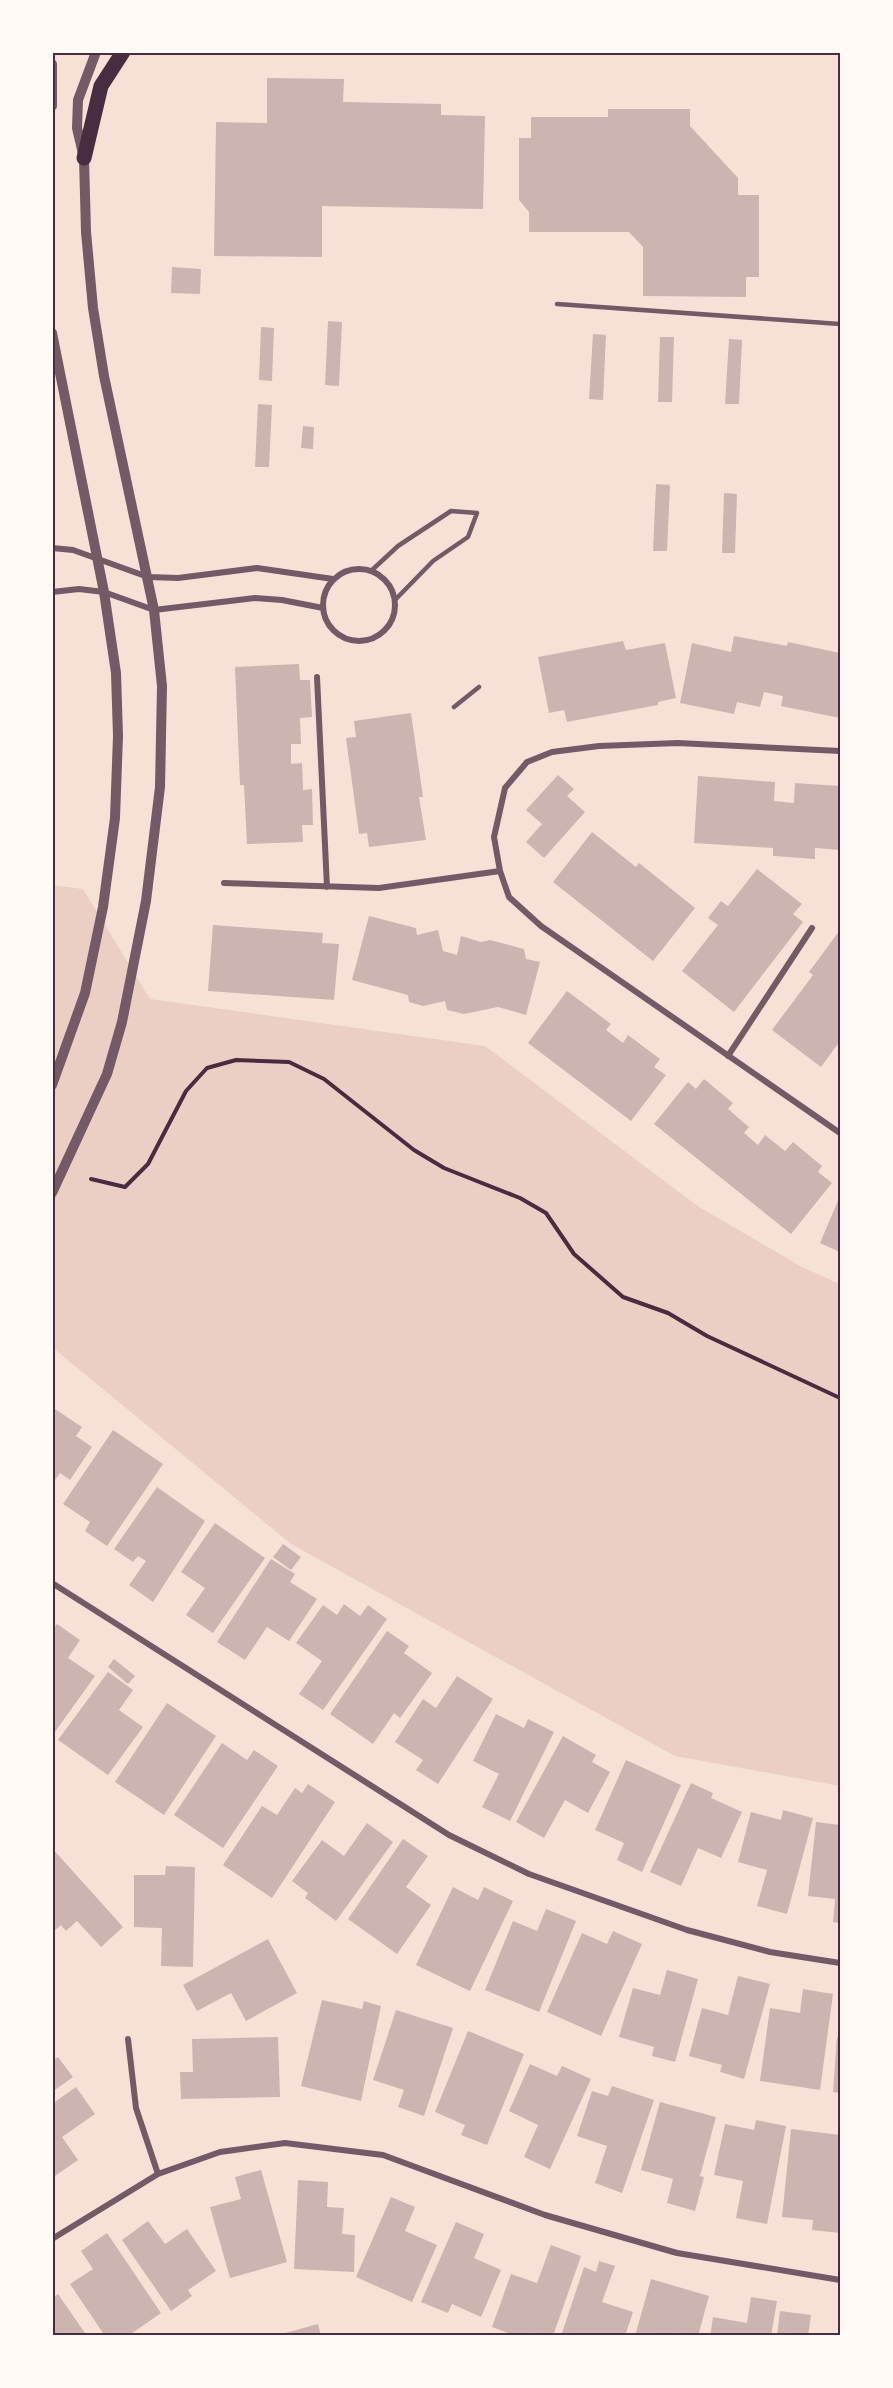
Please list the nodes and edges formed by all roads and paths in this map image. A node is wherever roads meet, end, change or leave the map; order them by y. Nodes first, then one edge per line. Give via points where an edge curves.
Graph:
1 (96, 52) edge
2 (123, 52) edge
3 (52, 64) edge
4 (52, 106) edge
5 (84, 158) junction
6 (557, 304) dead end
7 (840, 324) edge
8 (52, 333) edge
9 (52, 548) edge
10 (98, 559) junction
11 (371, 571) junction
12 (148, 577) junction
13 (333, 579) junction
14 (52, 592) edge
15 (104, 592) junction
16 (395, 600) junction
17 (323, 608) junction
18 (154, 610) junction
19 (317, 677) dead end
20 (478, 687) dead end
21 (454, 707) dead end
22 (840, 751) edge
23 (500, 871) junction
24 (224, 883) dead end
25 (327, 887) junction
26 (812, 928) dead end
27 (728, 1056) junction
28 (52, 1084) edge
29 (840, 1133) edge
30 (91, 1179) dead end
31 (52, 1192) edge
32 (840, 1398) edge
33 (52, 1583) edge
34 (840, 1963) edge
35 (128, 2039) dead end
36 (158, 2174) junction
37 (52, 2240) edge
38 (840, 2280) edge

1 - 5 street via 78,100 77,129
2 - 5 main road via 101,86
3 - 4 street
5 - 12 street via 93,308
6 - 7 lane
8 - 10 street
9 - 10 street
10 - 12 street
10 - 15 street
11 - 13 street via 351,570
11 - 16 street via 388,583
11 - 16 lane via 398,546 452,511 477,513 468,537 433,561
12 - 13 street via 178,578 257,568
12 - 18 street
13 - 17 street via 323,598
14 - 15 street
15 - 18 street
15 - 28 street via 116,673 115,818 103,907 85,993
16 - 17 street via 387,628 368,640 343,638 326,620
17 - 18 street via 255,598
18 - 31 street via 162,728 156,835 146,901 122,1022 107,1074
19 - 25 street
20 - 21 lane
22 - 23 street via 678,742 552,752 527,762 505,788 494,837
23 - 25 street via 379,888
23 - 27 street via 509,897 541,926
24 - 25 street
26 - 27 street
27 - 29 street
30 - 32 path via 125,1187 135,1179 148,1164 186,1091 207,1068 236,1060 289,1062 324,1079 414,1150 444,1168 527,1201 546,1213 574,1254 623,1297 668,1313 707,1336
33 - 34 street via 449,1835 529,1874 687,1930 770,1952
35 - 36 street via 136,2108
36 - 37 street
36 - 38 street via 220,2152 285,2143 383,2155 545,2214 677,2253

